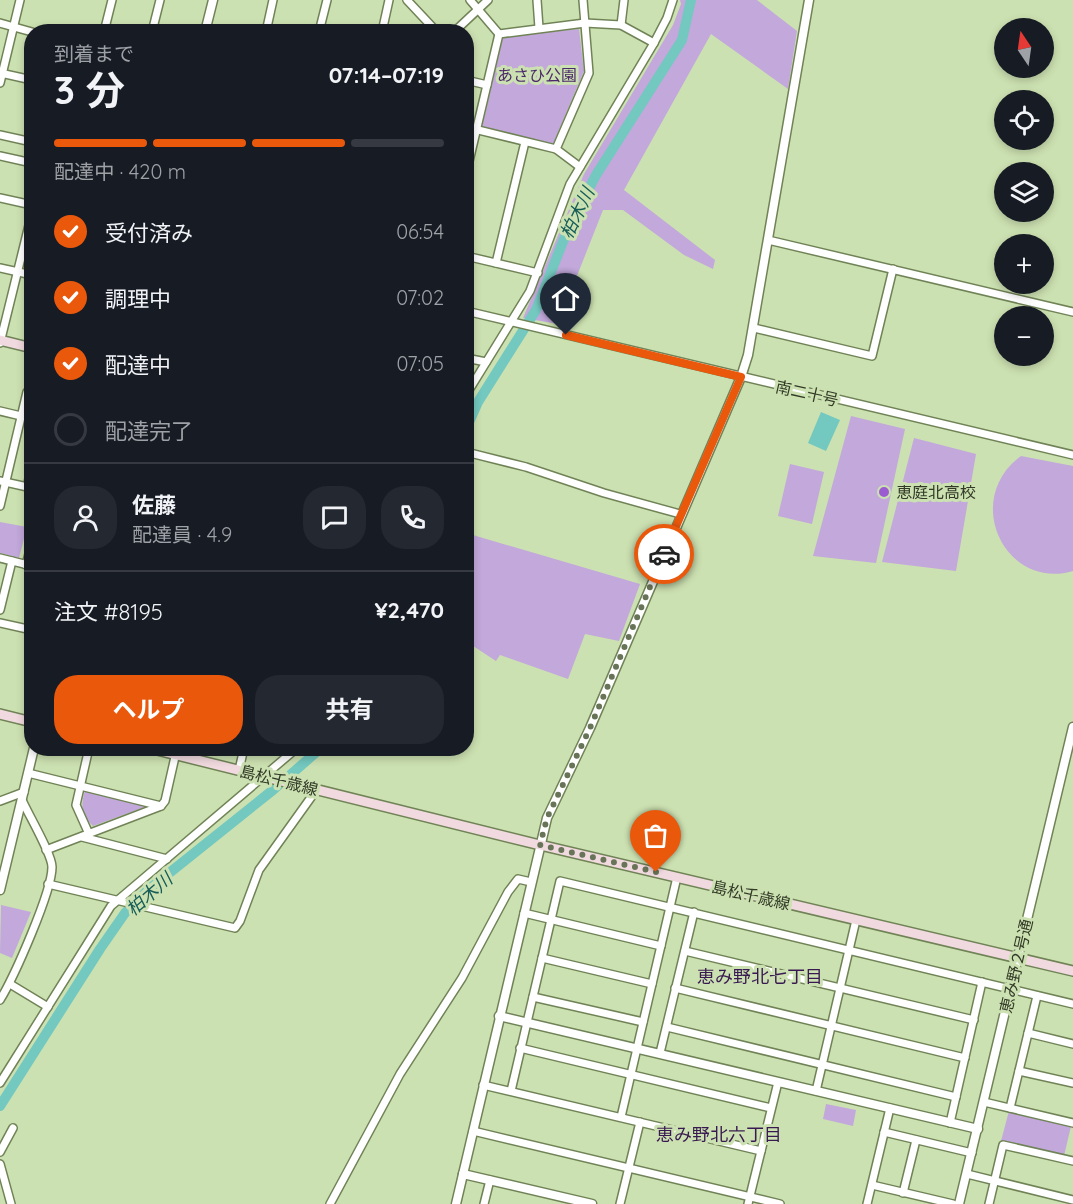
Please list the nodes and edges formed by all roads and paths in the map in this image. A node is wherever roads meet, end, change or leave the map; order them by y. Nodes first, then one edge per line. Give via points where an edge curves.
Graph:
1 (20, 0) edge
2 (112, 0) edge
3 (160, 0) edge
4 (213, 0) edge
5 (273, 0) edge
6 (327, 0) edge
7 (389, 0) edge
8 (407, 0) edge
9 (470, 0) edge
10 (488, 0) edge
11 (537, 0) edge
12 (583, 0) edge
13 (624, 0) edge
14 (674, 0) edge
15 (809, 0) edge
16 (478, 9) junction
17 (0, 23) edge
18 (585, 23) junction
19 (106, 24) edge
20 (154, 24) edge
21 (207, 24) edge
22 (268, 24) edge
23 (321, 24) edge
24 (384, 24) edge
25 (430, 24) edge
26 (462, 24) edge
27 (621, 25) junction
28 (14, 28) junction
29 (539, 28) junction
30 (24, 30) edge
31 (499, 34) junction
32 (654, 43) junction
33 (1, 73) edge
34 (24, 78) edge
35 (474, 82) edge
36 (0, 83) edge
37 (487, 85) junction
38 (474, 129) edge
39 (477, 130) junction
40 (0, 135) edge
41 (24, 140) edge
42 (474, 142) edge
43 (525, 142) junction
44 (556, 149) junction
45 (0, 156) edge
46 (24, 162) edge
47 (580, 167) junction
48 (0, 198) edge
49 (24, 203) edge
50 (768, 240) junction
51 (24, 247) edge
52 (474, 258) edge
53 (496, 263) junction
54 (0, 268) edge
55 (893, 269) junction
56 (18, 272) junction
57 (24, 273) edge
58 (538, 273) junction
59 (474, 312) edge
60 (1073, 312) edge
61 (516, 323) junction
62 (754, 328) junction
63 (0, 341) edge
64 (24, 346) edge
65 (474, 360) edge
66 (486, 362) junction
67 (741, 377) junction
68 (474, 382) edge
69 (24, 404) edge
70 (0, 411) edge
71 (21, 416) junction
72 (474, 453) edge
73 (1073, 455) edge
74 (3, 481) edge
75 (24, 487) edge
76 (0, 506) edge
77 (680, 514) junction
78 (0, 558) edge
79 (12, 561) junction
80 (24, 564) edge
81 (0, 610) edge
82 (0, 623) edge
83 (24, 628) edge
84 (0, 714) edge
85 (24, 720) edge
86 (1073, 727) edge
87 (32, 756) edge
88 (87, 756) edge
89 (175, 756) edge
90 (190, 756) edge
91 (242, 756) edge
92 (289, 756) edge
93 (239, 770) junction
94 (28, 773) junction
95 (267, 777) junction
96 (81, 785) junction
97 (317, 789) junction
98 (23, 796) junction
99 (0, 801) edge
100 (160, 806) junction
101 (85, 835) junction
102 (540, 845) junction
103 (46, 850) junction
104 (4, 855) edge
105 (167, 860) junction
106 (677, 877) junction
107 (531, 882) junction
108 (48, 884) junction
109 (0, 890) edge
110 (122, 901) junction
111 (670, 907) junction
112 (694, 912) junction
113 (524, 913) junction
114 (551, 920) junction
115 (856, 920) junction
116 (661, 946) junction
117 (849, 950) junction
118 (685, 951) junction
119 (542, 958) junction
120 (1017, 958) junction
121 (1073, 971) edge
122 (982, 982) junction
123 (10, 984) junction
124 (652, 984) junction
125 (675, 988) junction
126 (840, 988) junction
127 (1010, 989) junction
128 (1037, 996) junction
129 (533, 997) junction
130 (0, 1000) edge
131 (1073, 1004) edge
132 (48, 1007) junction
133 (499, 1016) junction
134 (974, 1020) junction
135 (527, 1021) junction
136 (643, 1022) junction
137 (831, 1026) junction
138 (667, 1027) junction
139 (1028, 1033) junction
140 (1073, 1044) edge
141 (520, 1048) junction
142 (636, 1048) junction
143 (660, 1053) junction
144 (965, 1058) junction
145 (822, 1065) junction
146 (1019, 1071) junction
147 (630, 1075) junction
148 (778, 1082) junction
149 (0, 1083) edge
150 (1073, 1083) edge
151 (483, 1085) junction
152 (511, 1091) junction
153 (816, 1091) junction
154 (956, 1097) junction
155 (984, 1102) junction
156 (771, 1108) junction
157 (890, 1108) junction
158 (1010, 1108) junction
159 (621, 1117) junction
160 (640, 1122) junction
161 (950, 1123) junction
162 (1073, 1123) edge
163 (13, 1128) dead end
164 (978, 1129) junction
165 (473, 1131) junction
166 (884, 1132) junction
167 (916, 1140) junction
168 (761, 1151) junction
169 (0, 1152) edge
170 (972, 1153) junction
171 (1073, 1161) edge
172 (0, 1164) edge
173 (629, 1168) junction
174 (463, 1174) junction
175 (967, 1174) junction
176 (490, 1180) junction
177 (994, 1181) junction
178 (872, 1185) junction
179 (903, 1192) junction
180 (749, 1200) edge
181 (1073, 1200) edge
182 (11, 1204) edge
183 (330, 1204) edge
184 (456, 1204) edge
185 (484, 1204) edge
186 (592, 1204) edge
187 (620, 1204) edge
188 (780, 1204) edge
189 (867, 1204) edge
190 (953, 1204) edge
191 (959, 1204) edge
192 (989, 1204) edge

1 - 28 street
2 - 19 street
3 - 20 street
4 - 21 street
5 - 22 street
6 - 23 street
7 - 24 street
8 - 25 street
9 - 16 street
10 - 16 street
11 - 29 street
12 - 18 street
13 - 27 street
14 - 32 street
15 - 50 street
16 - 26 street
16 - 31 street
17 - 28 street
18 - 27 street
18 - 29 street
18 - 44 street via 589,73
27 - 32 street
28 - 30 street
28 - 33 street
29 - 31 street
31 - 37 street
32 - 47 street
33 - 34 street
33 - 36 street
35 - 37 street
37 - 39 street
38 - 39 street
39 - 42 street
39 - 43 street
40 - 41 street
43 - 44 street
43 - 53 street
44 - 47 street
45 - 46 street
47 - 58 street via 570,184
48 - 49 street
50 - 55 street
50 - 62 street
51 - 56 street
52 - 53 street
53 - 58 street
54 - 56 street
55 - 60 street
55 - 62 street via 872,356
56 - 57 street
56 - 63 street
58 - 61 street
59 - 61 street, 南二十号
61 - 66 street
61 - 67 street, 南二十号
62 - 67 street
63 - 64 main road
65 - 66 street
66 - 68 street
67 - 73 street, 南二十号
67 - 77 street
69 - 71 street
70 - 71 street
71 - 74 street
72 - 77 street
74 - 75 street
74 - 76 street
77 - 102 street via 590,728 547,818
78 - 79 street
79 - 80 street
79 - 81 street
82 - 83 street
84 - 85 main road
86 - 120 street, 恵み野２号通
87 - 94 street
88 - 96 street
89 - 100 street via 165,801
90 - 93 main road, 島松千歳線
91 - 93 street
92 - 95 street
93 - 95 main road, 島松千歳線
94 - 96 street
94 - 98 street
95 - 97 main road, 島松千歳線
95 - 105 street
96 - 100 street
96 - 101 street via 76,805
97 - 102 main road, 島松千歳線
97 - 110 street via 259,870 235,928
98 - 99 street
98 - 103 street
98 - 104 street
100 - 101 street
101 - 103 street
101 - 105 street
102 - 106 main road, 島松千歳線
102 - 107 street
103 - 108 street via 52,866
104 - 109 street
105 - 110 street
106 - 111 street
106 - 115 main road, 島松千歳線
107 - 113 street
107 - 183 street via 519,879 508,892 462,978 375,1117
108 - 110 street
108 - 123 street
110 - 132 street via 111,906
111 - 112 street
111 - 114 street via 560,881
111 - 116 street
112 - 117 street
112 - 118 street
113 - 114 street
113 - 133 street
114 - 116 street
114 - 119 street
115 - 117 street
115 - 120 main road, 島松千歳線
116 - 124 street
117 - 122 street
117 - 126 street
118 - 125 street
118 - 126 street
119 - 124 street
119 - 129 street
120 - 121 main road, 島松千歳線
120 - 127 street, 恵み野２号通
122 - 127 street
122 - 134 street
123 - 130 street
123 - 132 street
124 - 136 street
125 - 137 street
125 - 138 street
126 - 134 street
126 - 137 street
127 - 128 street
127 - 155 street, 恵み野２号通
128 - 131 street
128 - 139 street
129 - 135 street
129 - 136 street
132 - 149 street
133 - 135 street
133 - 151 street
134 - 144 street
135 - 141 street
135 - 142 street
136 - 142 street
137 - 144 street
137 - 145 street
138 - 143 street
138 - 145 street
139 - 140 street
139 - 146 street
141 - 147 street
141 - 152 street
142 - 143 street
142 - 147 street
143 - 148 street
144 - 154 street
145 - 153 street
145 - 154 street
146 - 150 street
146 - 158 street
147 - 156 street
147 - 159 street
148 - 153 street
148 - 156 street
151 - 152 street
151 - 165 street
152 - 159 street
153 - 157 street
154 - 161 street
155 - 158 street
155 - 164 street, 恵み野２号通
156 - 168 street
157 - 161 street
157 - 166 street
158 - 162 street
159 - 160 street
160 - 168 street
160 - 173 street
161 - 164 street
163 - 169 street
164 - 170 street, 恵み野２号通
165 - 173 street
165 - 174 street
166 - 167 street
166 - 178 street
167 - 170 street
167 - 179 street
168 - 180 street
170 - 175 street, 恵み野２号通
171 - 177 street via 1003,1145
172 - 182 street
173 - 180 street
173 - 187 street
174 - 176 street
174 - 184 street
175 - 177 street
175 - 191 street, 恵み野２号通
176 - 185 street
176 - 186 street
177 - 181 street
177 - 192 street
178 - 179 street
178 - 189 street
179 - 190 street
180 - 188 street

